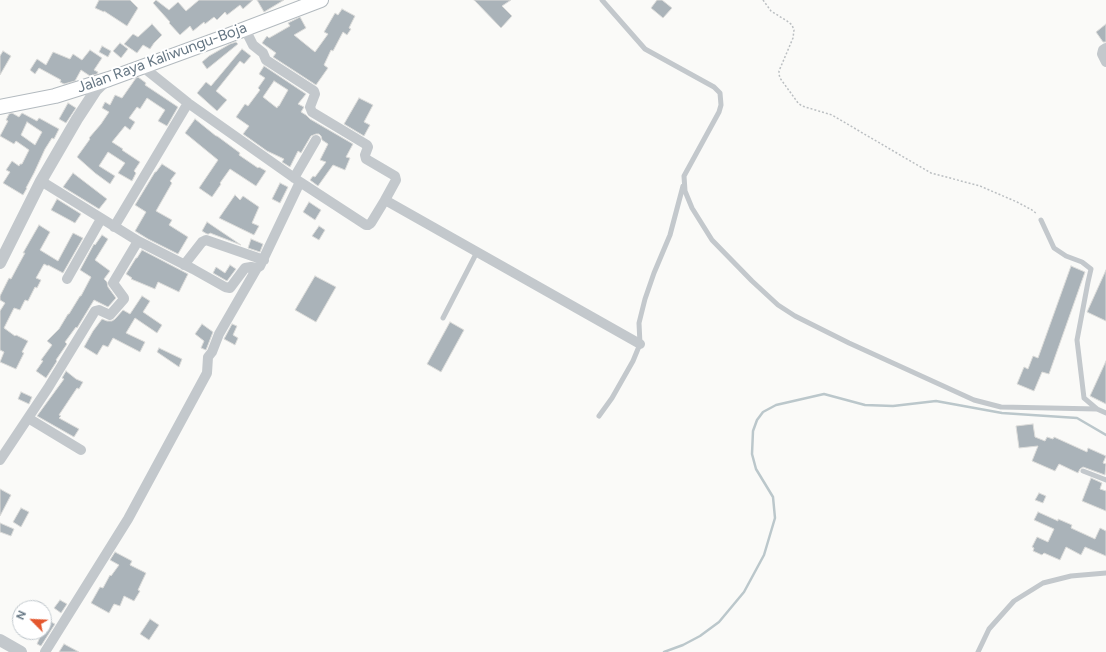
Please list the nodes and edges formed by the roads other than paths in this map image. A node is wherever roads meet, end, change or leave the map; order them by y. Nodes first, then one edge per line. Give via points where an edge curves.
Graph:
1 (602, 0) edge
2 (317, 1) edge
3 (299, 4) edge
4 (245, 29) junction
5 (1106, 48) edge
6 (1106, 62) edge
7 (143, 67) junction
8 (109, 79) junction
9 (188, 103) junction
10 (0, 107) edge
11 (316, 140) dead end
12 (297, 180) junction
13 (41, 181) junction
14 (684, 183) junction
15 (385, 200) junction
16 (101, 219) junction
17 (1041, 220) road end
18 (114, 227) junction
19 (138, 241) junction
20 (477, 252) junction
21 (0, 263) edge
22 (260, 264) junction
23 (184, 265) junction
24 (67, 279) dead end
25 (443, 318) dead end
26 (640, 344) junction
27 (1097, 409) junction
28 (1106, 413) edge
29 (599, 416) dead end
30 (28, 418) junction
31 (81, 450) dead end
32 (0, 460) edge
33 (1083, 472) dead end
34 (1106, 480) edge
35 (1106, 573) edge
36 (0, 640) edge
37 (21, 652) edge
38 (46, 652) edge
39 (978, 652) edge

1 - 14 lane via 645,49 720,93 719,112 687,168
2 - 3 main road, Jalan Raya Kaliwungu-Boja
3 - 4 main road, Jalan Raya Kaliwungu-Boja
4 - 7 main road, Jalan Raya Kaliwungu-Boja
4 - 15 street via 253,45 263,53 266,60 314,91 310,107 312,112 367,145 366,159 395,176 396,180
5 - 6 street via 1102,54
7 - 8 main road, Jalan Raya Kaliwungu-Boja
7 - 9 street
8 - 10 main road, Jalan Raya Kaliwungu-Boja via 54,96
8 - 13 street via 96,90
9 - 12 street
9 - 18 street
11 - 12 street
12 - 15 street via 366,225 371,223
12 - 22 street
13 - 16 street
13 - 21 street
14 - 26 lane via 670,235 645,299 639,323
14 - 27 lane via 692,208 712,240 778,305 795,316 974,400 1001,407
15 - 20 street
16 - 18 street
16 - 24 street
17 - 27 lane via 1054,248 1091,269 1078,340 1084,398
18 - 19 street
19 - 23 street
19 - 30 street via 113,283 124,299 110,315 95,311
20 - 25 lane
20 - 26 street
22 - 23 street via 245,268 230,288 225,288
22 - 23 street via 206,240
22 - 38 street via 219,334 208,358 207,373 128,519
26 - 29 lane via 622,381
27 - 28 lane
30 - 31 street
30 - 32 street
33 - 34 lane
35 - 39 lane via 1071,576 1043,583 1014,601 989,629
36 - 37 street

